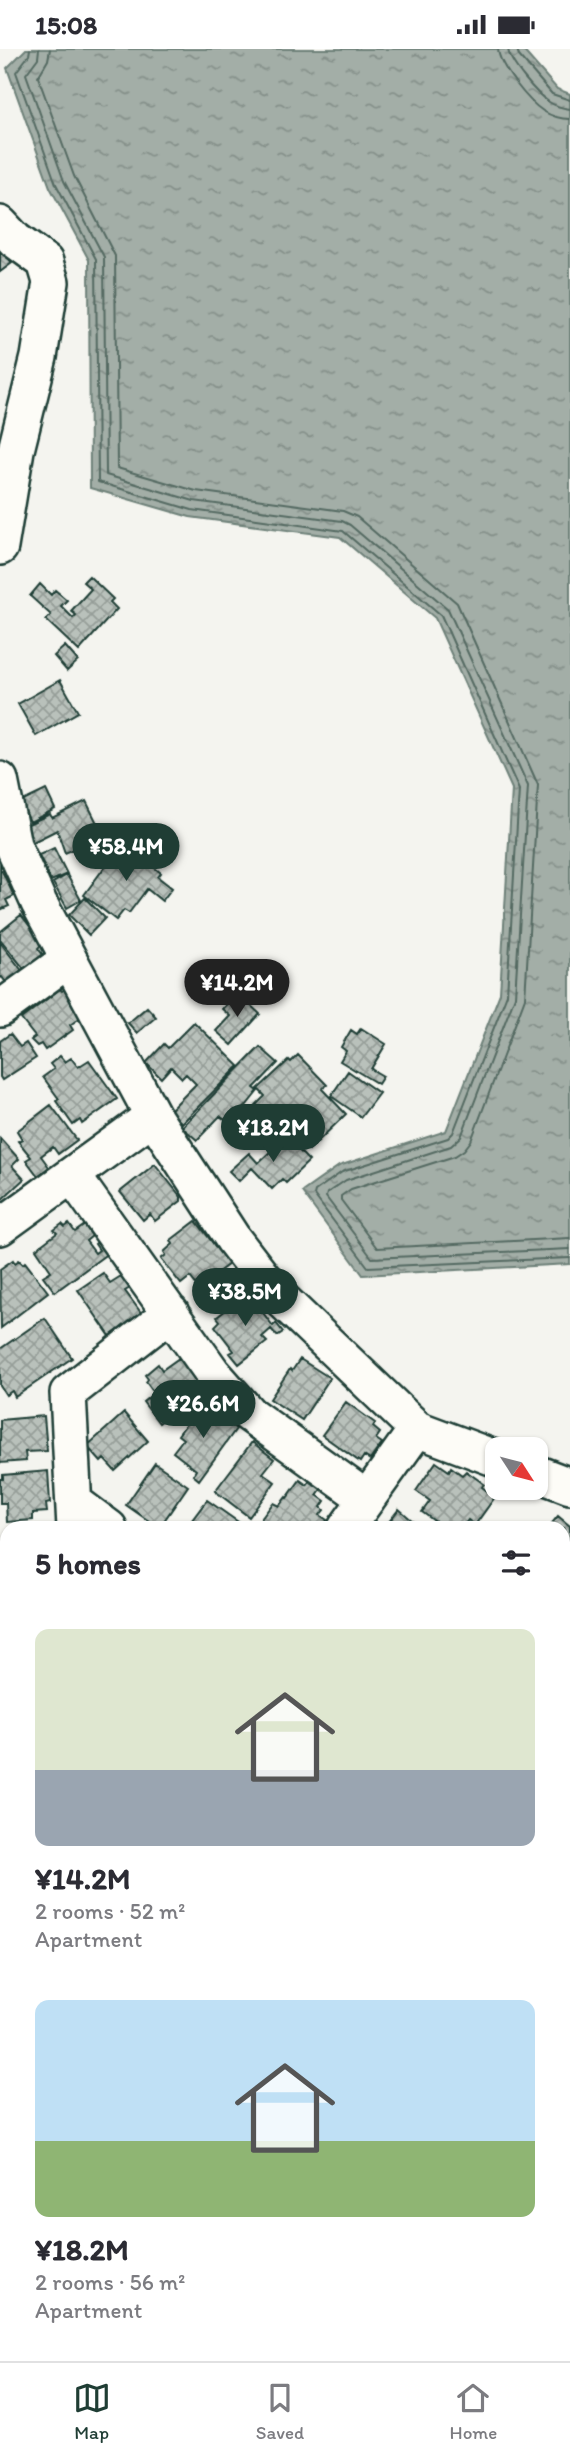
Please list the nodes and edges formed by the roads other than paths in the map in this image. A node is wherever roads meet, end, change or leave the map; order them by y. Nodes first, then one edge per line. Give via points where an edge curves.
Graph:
1 (0, 224) edge
2 (0, 547) edge
3 (0, 780) edge
4 (69, 959) junction
5 (0, 1009) edge
6 (153, 1116) junction
7 (72, 1175) junction
8 (0, 1227) edge
9 (171, 1313) junction
10 (417, 1429) junction
11 (485, 1454) edge
12 (548, 1478) edge
13 (570, 1486) edge
14 (367, 1499) junction
15 (74, 1515) edge
16 (351, 1521) edge

1 - 2 street via 45,262 51,282
3 - 4 street via 13,845
4 - 5 street
4 - 6 street
6 - 7 street
6 - 10 street via 233,1239 273,1291
7 - 8 street
7 - 9 street
9 - 14 street via 249,1415
9 - 15 street via 68,1393
10 - 11 street
10 - 14 street
12 - 13 street
14 - 16 street

